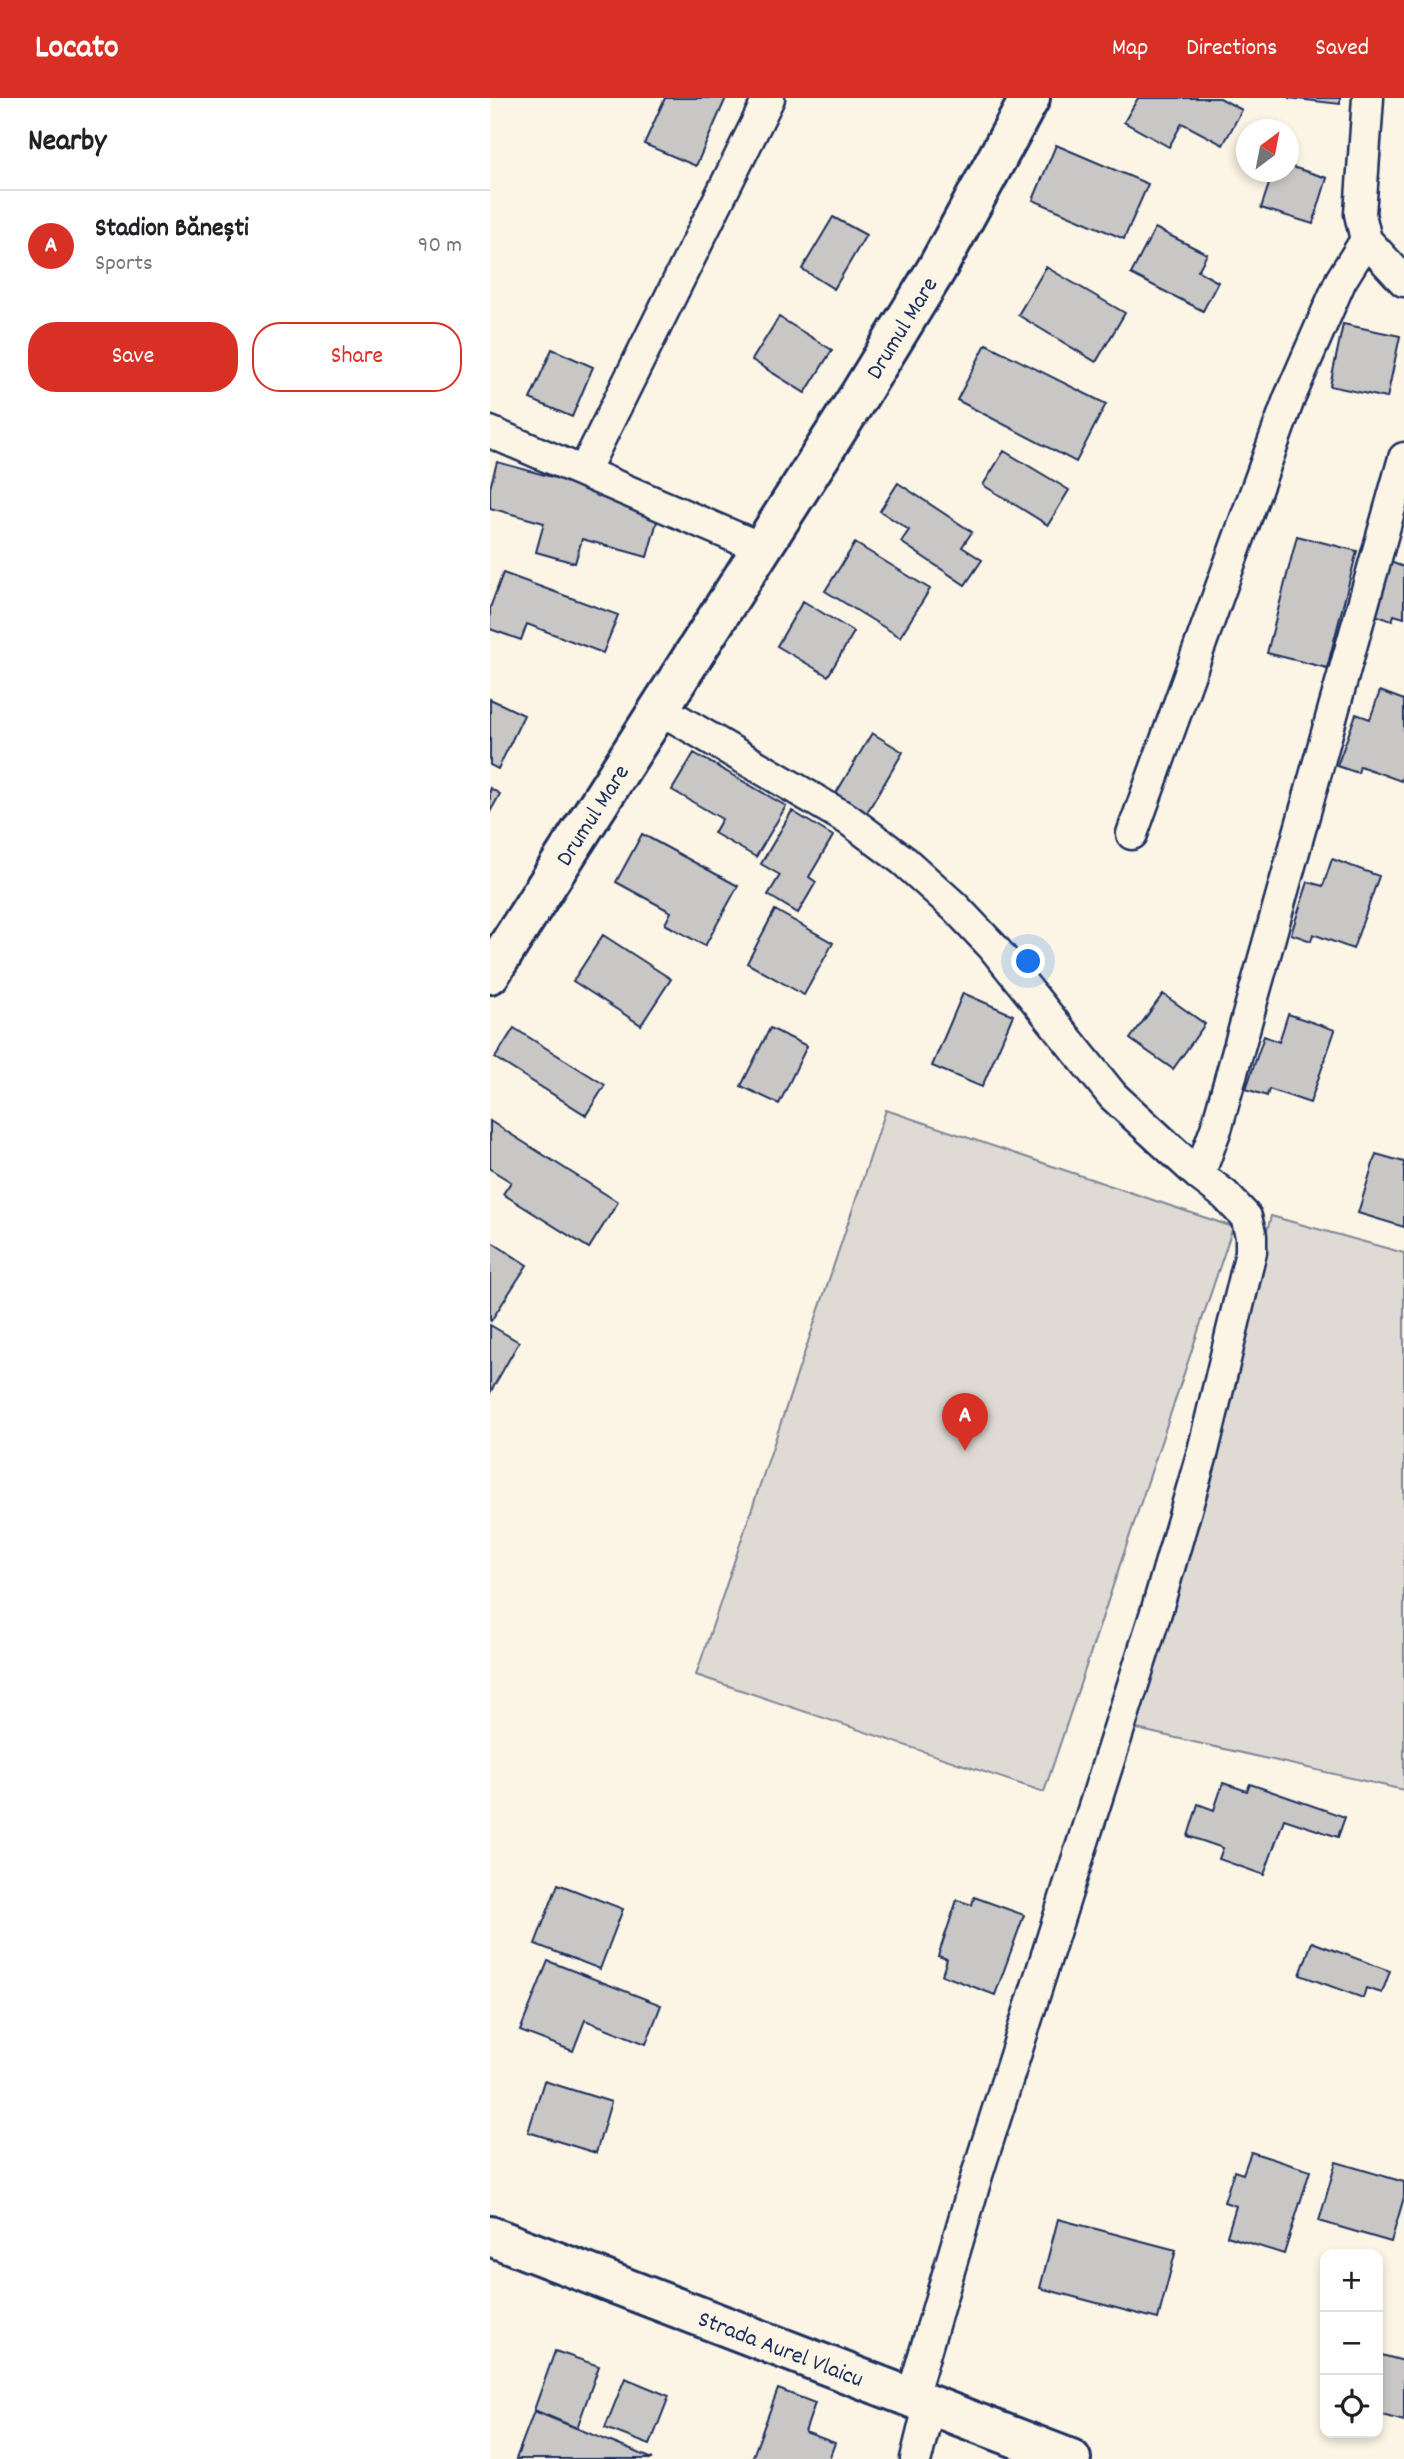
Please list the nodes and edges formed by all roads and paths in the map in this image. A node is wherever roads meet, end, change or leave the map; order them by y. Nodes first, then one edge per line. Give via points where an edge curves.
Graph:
1 (769, 98) edge
2 (1030, 98) edge
3 (1368, 98) edge
4 (1366, 240) junction
5 (1404, 281) edge
6 (490, 432) edge
7 (1404, 458) edge
8 (584, 471) junction
9 (761, 548) junction
10 (660, 709) junction
11 (1132, 834) dead end
12 (490, 974) edge
13 (1199, 1175) junction
14 (490, 2236) edge
15 (920, 2403) junction
16 (916, 2459) edge
17 (1071, 2459) edge

1 - 8 street
2 - 9 street, Drumul Mare via 936,270
3 - 4 street via 1360,214
4 - 5 street
4 - 11 street via 1341,280 1289,399
6 - 8 street
7 - 13 street via 1221,1112
8 - 9 street
9 - 10 street, Drumul Mare
10 - 12 street, Drumul Mare
10 - 13 street via 849,820 904,861 993,947 1113,1096
13 - 15 street via 1246,1217 1251,1252 1200,1464 977,2175
14 - 15 street, Strada Aurel Vlaicu
15 - 16 street
15 - 17 street, Strada Aurel Vlaicu

